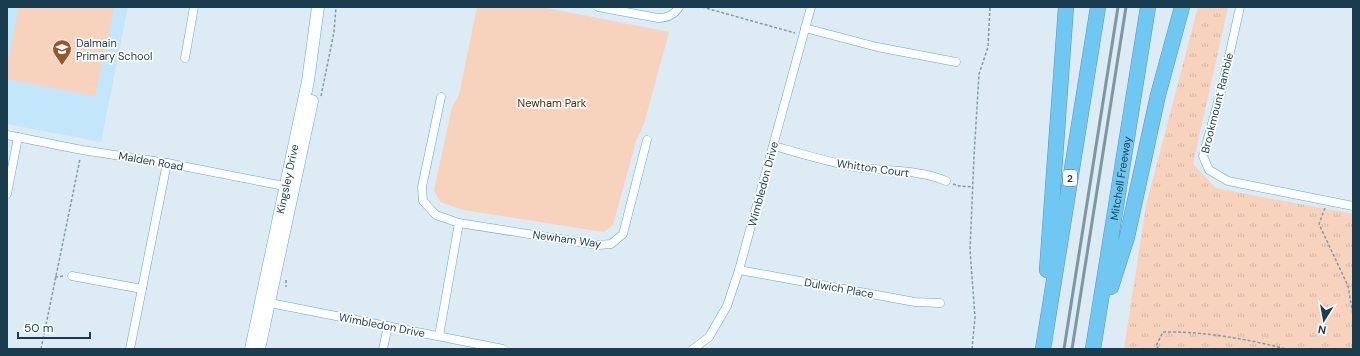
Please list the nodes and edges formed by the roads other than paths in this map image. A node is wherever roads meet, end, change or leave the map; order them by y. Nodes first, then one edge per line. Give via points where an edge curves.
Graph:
1 (194, 7) edge
2 (318, 7) edge
3 (326, 7) edge
4 (598, 7) edge
5 (680, 7) edge
6 (811, 7) edge
7 (1066, 7) edge
8 (1098, 7) edge
9 (1148, 7) edge
10 (1182, 7) edge
11 (1240, 7) edge
12 (804, 32) junction
13 (184, 58) dead end
14 (956, 62) dead end
15 (441, 97) dead end
16 (7, 135) edge
17 (18, 137) junction
18 (646, 140) dead end
19 (774, 146) junction
20 (167, 163) junction
21 (946, 181) road end
22 (290, 187) junction
23 (7, 194) edge
24 (1353, 206) edge
25 (459, 223) junction
26 (739, 270) junction
27 (72, 276) dead end
28 (142, 289) junction
29 (264, 302) junction
30 (940, 303) dead end
31 (388, 326) junction
32 (438, 336) junction
33 (1094, 342) edge
34 (696, 348) edge
35 (130, 349) edge
36 (251, 349) edge
37 (259, 349) edge
38 (383, 349) edge
39 (500, 349) edge
40 (1042, 349) edge

1 - 13 street
2 - 22 main road, Kingsley Drive
3 - 22 main road, Kingsley Drive via 317,75
4 - 5 street via 665,18 674,14
6 - 12 street, Wimbledon Drive
7 - 40 highway
8 - 40 highway, 2
9 - 33 highway, Mitchell Freeway
10 - 33 highway via 1158,95 1127,237
11 - 24 street, Brookmount Ramble via 1222,88 1203,156 1208,170 1228,180
12 - 14 street
12 - 19 street, Wimbledon Drive
15 - 25 street, Newham Way via 422,187 423,201 436,215
16 - 17 street, Malden Road
17 - 20 street, Malden Road
17 - 23 street
18 - 25 street, Newham Way via 623,234 611,244 598,245
19 - 21 street, Whitton Court via 838,164 922,175
19 - 26 street, Wimbledon Drive
20 - 22 street, Malden Road
20 - 28 street
22 - 29 main road, Kingsley Drive
25 - 32 street
26 - 30 street, Dulwich Place via 915,302
26 - 34 street, Wimbledon Drive via 727,306 709,337
27 - 28 street
28 - 35 street
29 - 31 street, Wimbledon Drive
29 - 36 main road, Kingsley Drive
29 - 37 main road, Kingsley Drive
31 - 32 street, Wimbledon Drive
31 - 38 street
32 - 39 street, Wimbledon Drive

